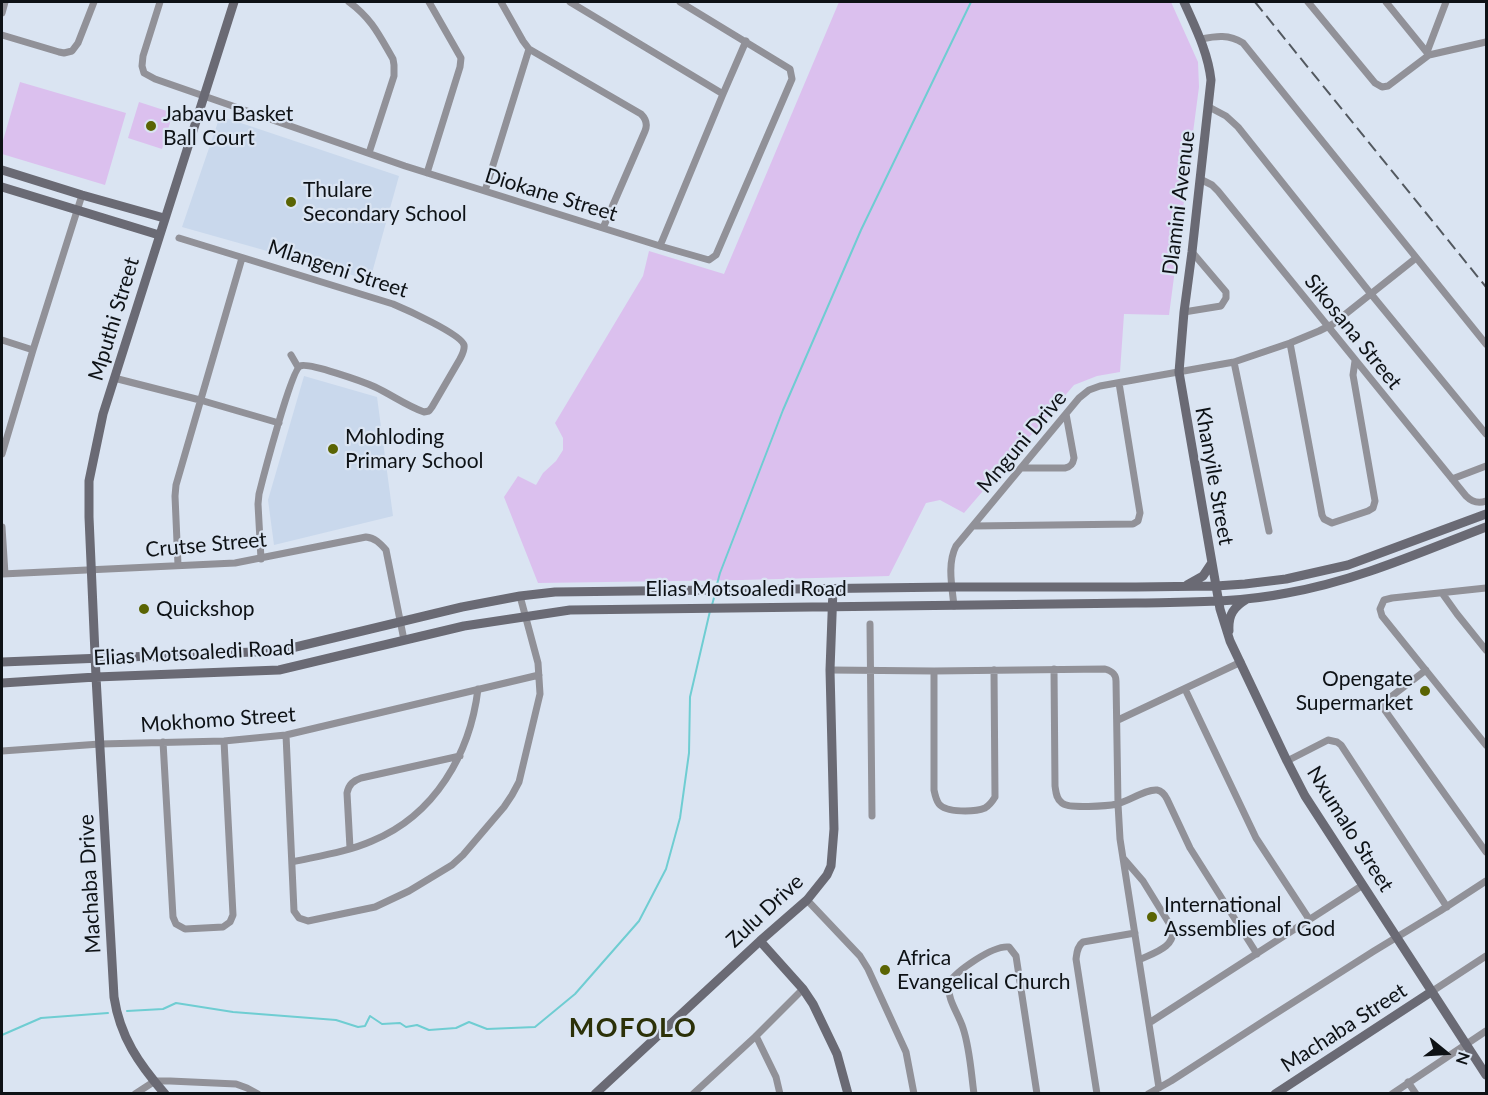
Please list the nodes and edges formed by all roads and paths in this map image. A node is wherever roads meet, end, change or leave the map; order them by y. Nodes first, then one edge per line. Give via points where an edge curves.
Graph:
1 (5, 2) edge
2 (94, 2) edge
3 (160, 2) edge
4 (234, 2) edge
5 (349, 2) edge
6 (429, 2) edge
7 (501, 2) edge
8 (570, 2) edge
9 (680, 2) edge
10 (1184, 2) edge
11 (1308, 2) edge
12 (1386, 2) edge
13 (1446, 2) edge
14 (2, 14) edge
15 (2, 35) edge
16 (1201, 39) junction
17 (746, 41) junction
18 (1486, 42) edge
19 (529, 48) junction
20 (1428, 53) junction
21 (723, 94) junction
22 (204, 96) junction
23 (1209, 106) junction
24 (369, 153) junction
25 (2, 170) edge
26 (427, 173) junction
27 (1200, 179) junction
28 (2, 187) edge
29 (485, 191) junction
30 (82, 195) junction
31 (77, 210) junction
32 (164, 218) junction
33 (603, 228) junction
34 (159, 235) junction
35 (179, 238) dead end
36 (660, 246) junction
37 (1192, 252) junction
38 (242, 258) junction
39 (1416, 258) junction
40 (1371, 294) junction
41 (1184, 312) junction
42 (1328, 327) junction
43 (2, 340) edge
44 (1290, 343) junction
45 (1486, 344) edge
46 (33, 350) junction
47 (291, 355) dead end
48 (1355, 361) junction
49 (1234, 362) junction
50 (298, 367) junction
51 (1179, 372) junction
52 (114, 378) junction
53 (1119, 383) junction
54 (200, 400) junction
55 (1066, 414) junction
56 (279, 423) junction
57 (1486, 434) edge
58 (2, 454) edge
59 (1486, 466) edge
60 (1022, 468) junction
61 (1452, 479) junction
62 (1484, 502) edge
63 (1486, 514) edge
64 (973, 526) junction
65 (2, 527) edge
66 (1486, 527) edge
67 (1269, 531) dead end
68 (261, 559) junction
69 (1211, 564) junction
70 (178, 565) junction
71 (92, 570) junction
72 (3, 574) edge
73 (1185, 586) junction
74 (1216, 586) junction
75 (952, 587) junction
76 (1486, 588) edge
77 (833, 589) junction
78 (1442, 593) junction
79 (520, 596) junction
80 (1250, 598) junction
81 (1218, 601) junction
82 (954, 606) junction
83 (832, 608) junction
84 (526, 616) junction
85 (399, 621) junction
86 (870, 624) dead end
87 (404, 640) junction
88 (1230, 641) junction
89 (1486, 650) edge
90 (95, 658) junction
91 (2, 662) edge
92 (1241, 662) junction
93 (1054, 669) junction
94 (830, 670) junction
95 (994, 670) junction
96 (1426, 670) junction
97 (871, 671) junction
98 (934, 671) junction
99 (539, 675) junction
100 (96, 677) junction
101 (2, 683) edge
102 (477, 689) junction
103 (1185, 689) junction
104 (1118, 720) junction
105 (286, 735) junction
106 (224, 741) junction
107 (163, 742) junction
108 (100, 744) junction
109 (1486, 745) edge
110 (2, 750) edge
111 (459, 756) junction
112 (1287, 760) junction
113 (1118, 804) junction
114 (872, 816) dead end
115 (350, 849) junction
116 (1486, 852) edge
117 (1123, 858) junction
118 (292, 862) junction
119 (1486, 881) edge
120 (1363, 885) junction
121 (807, 900) junction
122 (1447, 907) junction
123 (1309, 920) junction
124 (1135, 933) junction
125 (1397, 938) junction
126 (760, 941) junction
127 (1257, 954) junction
128 (1486, 956) edge
129 (1139, 960) junction
130 (803, 989) junction
131 (1431, 992) junction
132 (1149, 1023) junction
133 (1486, 1031) edge
134 (756, 1036) junction
135 (1466, 1045) junction
136 (1486, 1075) edge
137 (155, 1081) junction
138 (1408, 1083) junction
139 (1159, 1088) junction
140 (135, 1094) edge
141 (165, 1094) edge
142 (258, 1094) edge
143 (595, 1094) edge
144 (693, 1094) edge
145 (780, 1094) edge
146 (848, 1094) edge
147 (914, 1094) edge
148 (974, 1094) edge
149 (1037, 1094) edge
150 (1097, 1094) edge
151 (1148, 1094) edge
152 (1275, 1094) edge
153 (1392, 1094) edge
154 (1416, 1094) edge

1 - 14 street
2 - 15 street via 72,51 59,52
3 - 22 street, Diokane Street via 143,56 144,73
4 - 22 main road, Mputhi Street
5 - 24 street via 370,21 394,65 394,76
6 - 26 street via 461,63
7 - 19 street
8 - 21 street
9 - 17 street
10 - 16 main road, Dlamini Avenue
11 - 20 street via 1379,86 1387,87
12 - 20 street
13 - 20 street
16 - 23 main road, Dlamini Avenue via 1210,66
16 - 39 street via 1222,36 1243,44
17 - 21 street
17 - 36 street, Diokane Street via 790,69 792,79 716,255 706,260
18 - 20 street
19 - 29 street
19 - 33 street via 645,118 645,131
21 - 36 street
22 - 24 street, Diokane Street
22 - 32 main road, Mputhi Street
23 - 27 main road, Dlamini Avenue
23 - 40 street via 1238,127
24 - 26 street, Diokane Street
25 - 30 main road
26 - 29 street, Diokane Street
27 - 37 main road, Dlamini Avenue
27 - 42 street, Sikosana Street via 1218,191
28 - 31 main road
29 - 33 street, Diokane Street
30 - 31 street
30 - 32 main road
31 - 34 main road
31 - 46 street
32 - 34 main road, Mputhi Street
33 - 36 street, Diokane Street
34 - 52 main road, Mputhi Street
35 - 38 street, Mlangeni Street
37 - 41 main road, Dlamini Avenue
37 - 41 street via 1227,298 1221,306
38 - 50 street, Mlangeni Street via 404,309 464,345 432,407 424,412 365,383 313,366
38 - 54 street
39 - 40 street, Mnguni Drive
39 - 45 street
40 - 42 street, Mnguni Drive
40 - 57 street
41 - 51 main road, Dlamini Avenue
42 - 44 street, Mnguni Drive
42 - 48 street, Sikosana Street
43 - 46 street
44 - 48 street via 1322,515 1332,523 1368,511 1376,501 1353,380
44 - 49 street, Mnguni Drive
46 - 58 street
47 - 50 street
48 - 61 street, Sikosana Street
49 - 51 street, Mnguni Drive
49 - 67 street
50 - 56 street
51 - 53 street, Mnguni Drive
51 - 69 main road, Khanyile Street
52 - 54 street
52 - 71 main road, Mputhi Street via 89,481
53 - 55 street, Mnguni Drive via 1089,390
53 - 64 street via 1140,513 1138,521
54 - 56 street
54 - 70 street via 176,485
55 - 60 street, Mnguni Drive
55 - 60 street via 1072,464 1068,468
56 - 68 street via 259,494
59 - 61 street
60 - 64 street, Mnguni Drive
61 - 62 street, Sikosana Street via 1468,498
63 - 74 main road, Elias Motsoaledi Road via 1330,570
64 - 75 street, Mnguni Drive via 952,554
65 - 72 street
66 - 80 main road, Elias Motsoaledi Road via 1339,581
68 - 70 street, Crutse Street
68 - 85 street, Crutse Street via 370,537 386,550
69 - 73 main road via 1203,576
69 - 74 main road, Khanyile Street
70 - 71 street, Crutse Street
71 - 72 street, Crutse Street
71 - 90 main road, Mputhi Street
73 - 74 main road, Elias Motsoaledi Road
73 - 75 main road, Elias Motsoaledi Road
74 - 81 main road, Nxumalo Street
75 - 77 main road, Elias Motsoaledi Road
75 - 82 street, Mnguni Drive
76 - 78 street
77 - 79 main road, Elias Motsoaledi Road
77 - 83 main road, Zulu Drive
78 - 89 street
78 - 96 street via 1388,598 1381,605 1381,613
79 - 84 street
79 - 85 main road, Elias Motsoaledi Road
80 - 81 main road, Elias Motsoaledi Road
80 - 88 main road via 1231,612
81 - 82 main road, Elias Motsoaledi Road
81 - 88 main road, Nxumalo Street
82 - 83 main road, Elias Motsoaledi Road
83 - 84 main road, Elias Motsoaledi Road via 570,610
83 - 94 main road, Zulu Drive
84 - 87 main road, Elias Motsoaledi Road
84 - 99 street
85 - 87 street, Crutse Street
85 - 90 main road, Elias Motsoaledi Road via 279,651
86 - 97 street
87 - 100 main road, Elias Motsoaledi Road via 279,670
88 - 92 main road, Nxumalo Street
90 - 91 main road, Elias Motsoaledi Road
90 - 100 main road, Machaba Drive
92 - 103 street
92 - 112 main road, Nxumalo Street
93 - 95 street
93 - 104 street via 1109,670 1115,675
93 - 113 street via 1057,796 1067,806
94 - 97 street
94 - 121 main road, Zulu Drive via 834,829 831,866
95 - 98 street
95 - 98 street via 995,797 987,807 978,810 947,809 936,798
96 - 109 street
96 - 116 street via 1388,699 1384,709
97 - 98 street
97 - 114 street
99 - 102 street, Mokhomo Street
99 - 118 street via 539,700 519,782 504,807 452,865 375,907 308,921 294,911
100 - 101 main road, Elias Motsoaledi Road
100 - 108 main road, Machaba Drive
102 - 105 street, Mokhomo Street
102 - 111 street via 472,723
103 - 104 street
103 - 123 street via 1256,838
104 - 113 street
105 - 106 street, Mokhomo Street
105 - 118 street
106 - 107 street, Mokhomo Street
106 - 107 street via 233,915 223,927 185,929 174,921
107 - 108 street, Mokhomo Street
108 - 110 street, Mokhomo Street
108 - 137 main road, Machaba Drive via 115,1003 125,1037
111 - 115 street via 439,791 421,810 396,829
111 - 115 street via 352,782 347,793
112 - 120 main road, Nxumalo Street via 1305,796
112 - 122 street via 1329,740 1341,745
113 - 117 street
113 - 127 street via 1156,790 1165,795 1190,848
115 - 118 street
117 - 124 street
117 - 129 street via 1143,881 1173,932 1166,947
119 - 122 street
120 - 123 street
120 - 125 main road, Nxumalo Street
121 - 126 main road, Zulu Drive
121 - 147 street via 868,969 906,1052
122 - 125 street
123 - 127 street
124 - 129 street
124 - 150 street via 1083,942 1077,951
125 - 131 main road, Nxumalo Street
125 - 139 street
126 - 130 main road
126 - 143 main road, Zulu Drive
127 - 132 street
128 - 131 street
129 - 132 street
130 - 134 street
130 - 146 main road via 837,1054
131 - 135 main road, Nxumalo Street
131 - 152 main road, Machaba Street
132 - 139 street
133 - 135 street
134 - 144 street
134 - 145 street
135 - 136 main road, Nxumalo Street
135 - 138 street
137 - 140 street
137 - 141 main road, Machaba Drive
137 - 142 street via 236,1084
138 - 153 street
138 - 154 street
139 - 151 street
148 - 149 street via 965,1036 948,984 988,952 1004,946 1016,956

